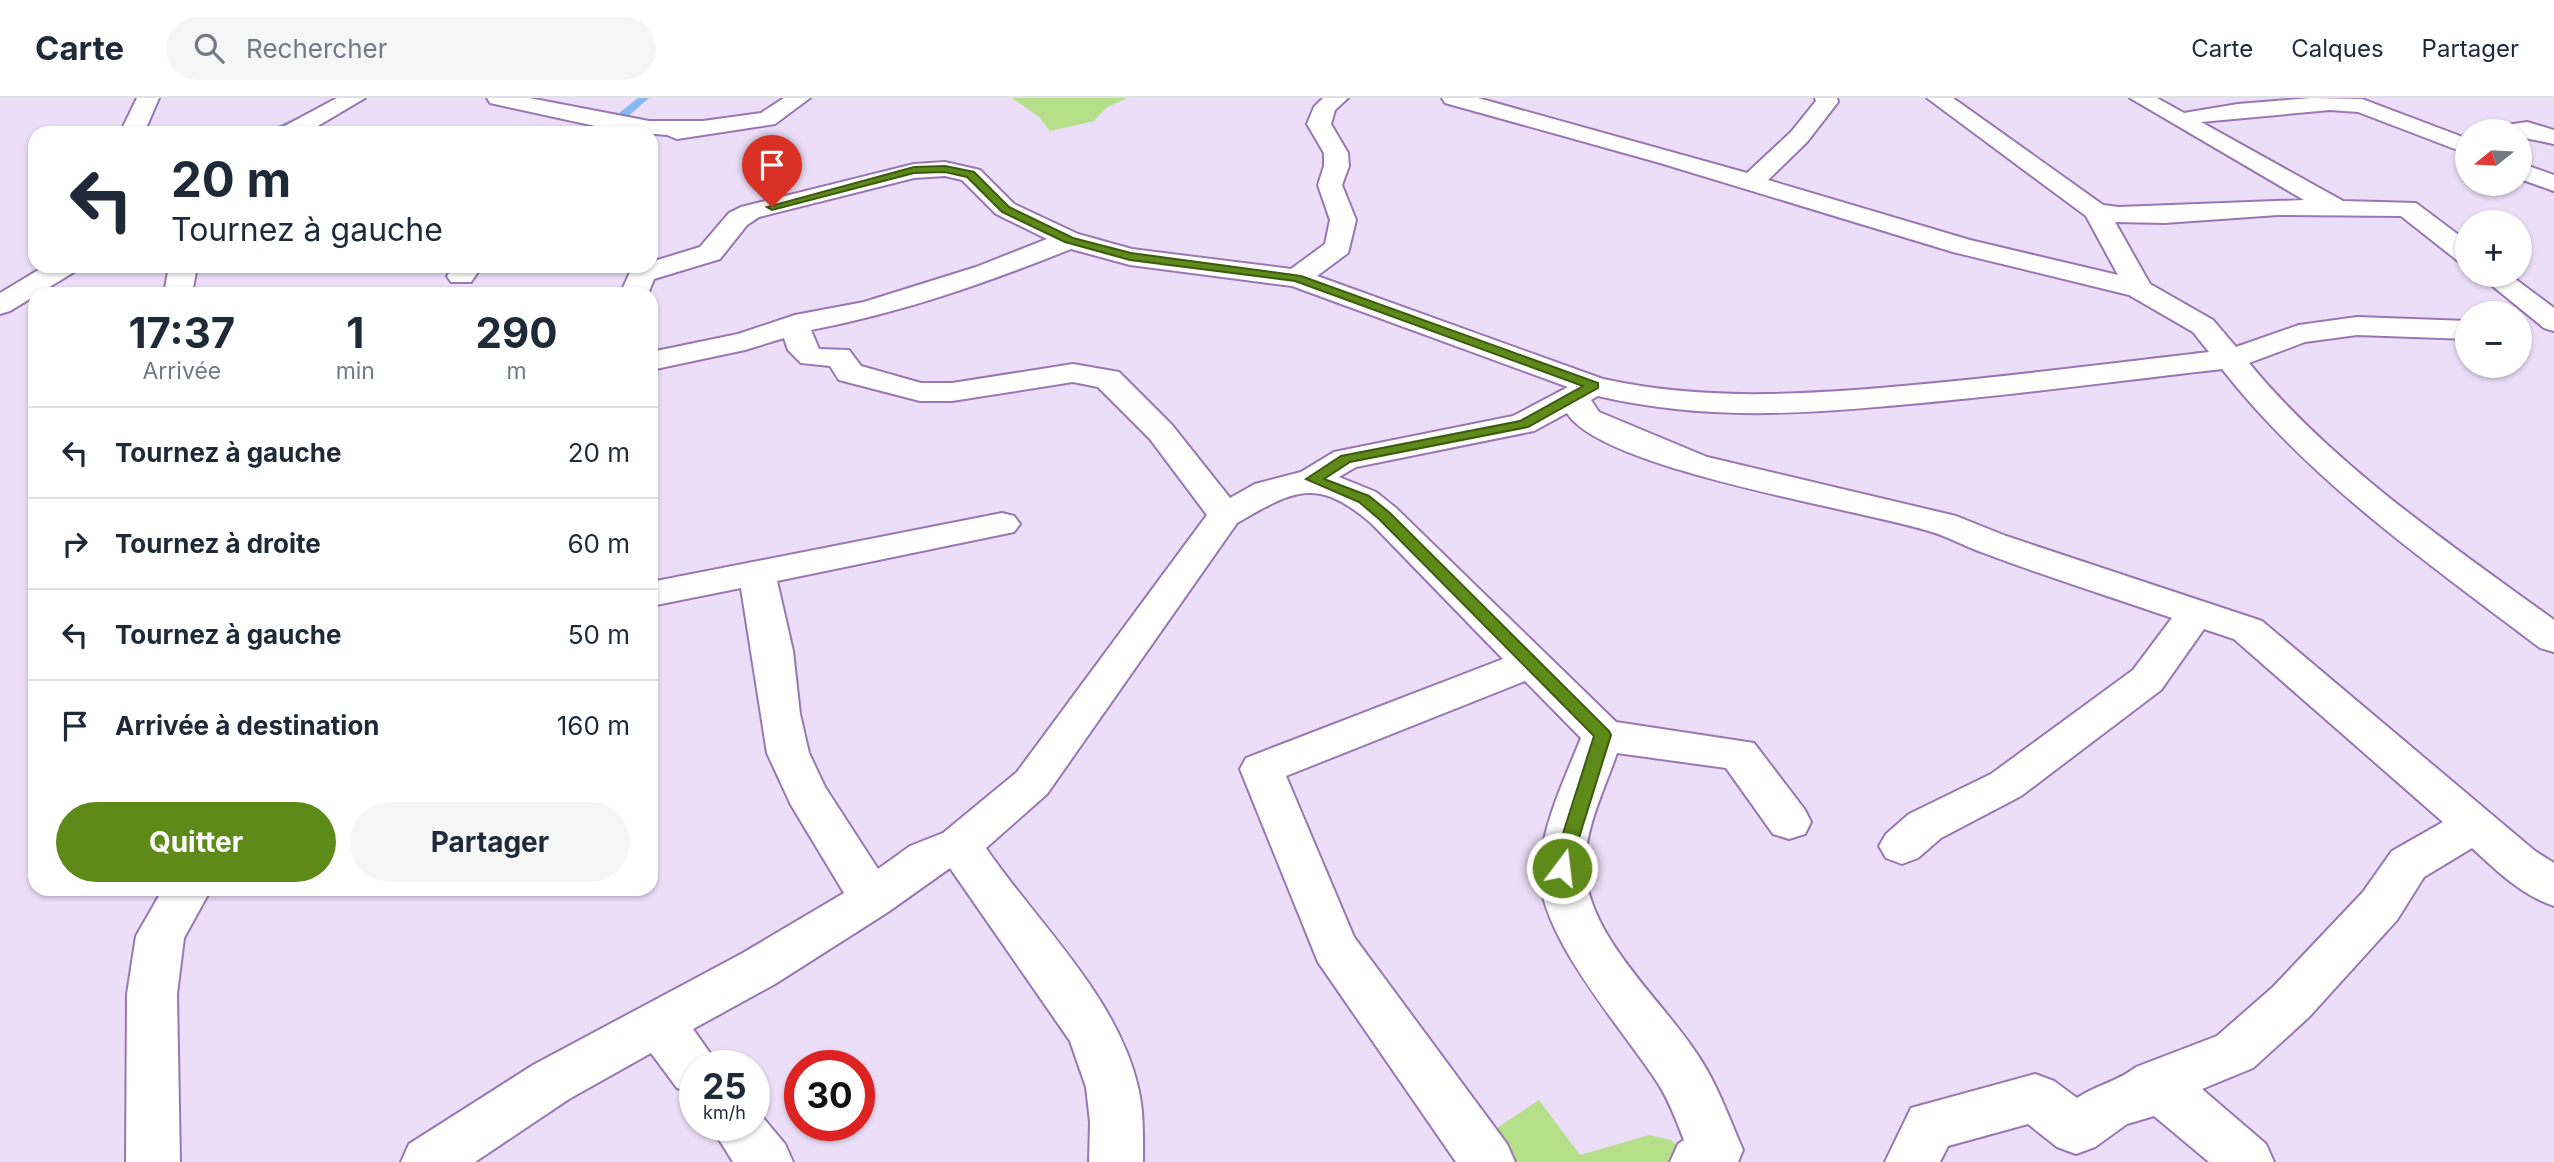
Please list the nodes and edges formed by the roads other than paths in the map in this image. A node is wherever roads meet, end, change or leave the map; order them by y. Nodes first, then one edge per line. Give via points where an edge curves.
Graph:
1 (148, 98) edge
2 (354, 98) edge
3 (498, 98) edge
4 (576, 98) edge
5 (799, 98) edge
6 (1337, 98) edge
7 (1453, 98) edge
8 (1826, 98) edge
9 (1976, 98) edge
10 (2141, 98) edge
11 (1940, 100) edge
12 (2326, 100) edge
13 (539, 107) junction
14 (2183, 120) junction
15 (135, 126) edge
16 (302, 126) edge
17 (639, 126) edge
18 (658, 128) edge
19 (702, 128) junction
20 (2532, 130) edge
21 (658, 137) edge
22 (2554, 137) edge
23 (2455, 140) edge
24 (2532, 175) edge
25 (1751, 183) junction
26 (2554, 184) edge
27 (2341, 209) junction
28 (2096, 212) junction
29 (1069, 240) junction
30 (2455, 245) edge
31 (658, 269) edge
32 (28, 271) edge
33 (53, 273) edge
34 (0, 274) edge
35 (1297, 278) junction
36 (30, 287) edge
37 (2509, 287) edge
38 (28, 288) edge
39 (2139, 289) junction
40 (0, 305) edge
41 (2554, 322) edge
42 (795, 324) junction
43 (2455, 330) edge
44 (2532, 334) edge
45 (2554, 335) edge
46 (662, 359) edge
47 (2231, 359) junction
48 (1584, 392) junction
49 (1313, 479) junction
50 (1225, 514) junction
51 (1002, 524) dead end
52 (757, 574) junction
53 (658, 593) edge
54 (2195, 614) junction
55 (2554, 639) edge
56 (1531, 663) junction
57 (1603, 735) junction
58 (1789, 822) dead end
59 (2476, 825) junction
60 (959, 845) junction
61 (1902, 846) dead end
62 (2554, 887) edge
63 (184, 896) edge
64 (872, 899) junction
65 (658, 1023) junction
66 (679, 1050) edge
67 (2154, 1084) junction
68 (750, 1141) edge
69 (153, 1162) edge
70 (428, 1162) edge
71 (766, 1162) edge
72 (1116, 1162) edge
73 (1488, 1162) edge
74 (1698, 1162) edge
75 (1912, 1162) edge
76 (2247, 1162) edge

1 - 15 street
2 - 16 street
3 - 13 street
4 - 13 street via 565,105
5 - 19 street via 767,119
6 - 35 street via 1325,107 1319,124 1337,148 1338,166 1330,185 1343,220 1338,247
7 - 25 street
8 - 25 street via 1799,137
9 - 11 street
10 - 14 street
11 - 28 street
12 - 14 street via 2284,110 2245,108
12 - 23 street via 2362,106
13 - 17 street
14 - 27 street
18 - 19 street
19 - 21 street
20 - 22 street
24 - 26 street
25 - 39 street via 1962,246
27 - 28 street via 2279,207 2123,216
27 - 30 street via 2407,208
28 - 39 street
29 - 31 street via 1006,209 971,175 945,169 914,170 750,212 738,219 710,253
29 - 35 street via 1130,257
29 - 42 street via 986,273 869,310
32 - 34 street
33 - 36 street
35 - 48 street
37 - 41 street
38 - 40 street
39 - 47 street via 2203,326
42 - 46 street via 745,341
42 - 50 street via 800,346 809,358 838,356 850,373 920,392 952,392 1073,373 1108,379 1161,432
43 - 47 street via 2357,326 2299,334
44 - 45 street
47 - 48 street via 1794,405 1751,406
47 - 55 street via 2258,394 2374,505
48 - 49 street via 1524,424 1346,459
48 - 54 street via 1587,419 1696,465 1944,524
49 - 50 street via 1267,491
49 - 56 street via 1374,507
50 - 60 street via 1032,783
51 - 52 street
52 - 53 street
52 - 64 street via 788,753 806,793
54 - 59 street via 2248,630
54 - 61 street via 2147,680 2006,785 1925,826
56 - 57 street
56 - 73 street via 1261,769 1335,948
57 - 58 street via 1660,747 1739,754
57 - 74 street via 1564,856 1562,883 1604,968 1675,1065 1716,1150
59 - 62 street via 2519,864
59 - 67 street via 2408,864 2371,916 2291,1002 2235,1052
60 - 64 street via 926,859
60 - 72 street via 1005,914 1068,991 1100,1043 1112,1092
63 - 69 street via 160,936 152,994
64 - 65 street
65 - 66 street
65 - 70 street via 551,1082
67 - 75 street via 2137,1098 2115,1102 2076,1129 2035,1098 1930,1126
67 - 76 street
68 - 71 street

